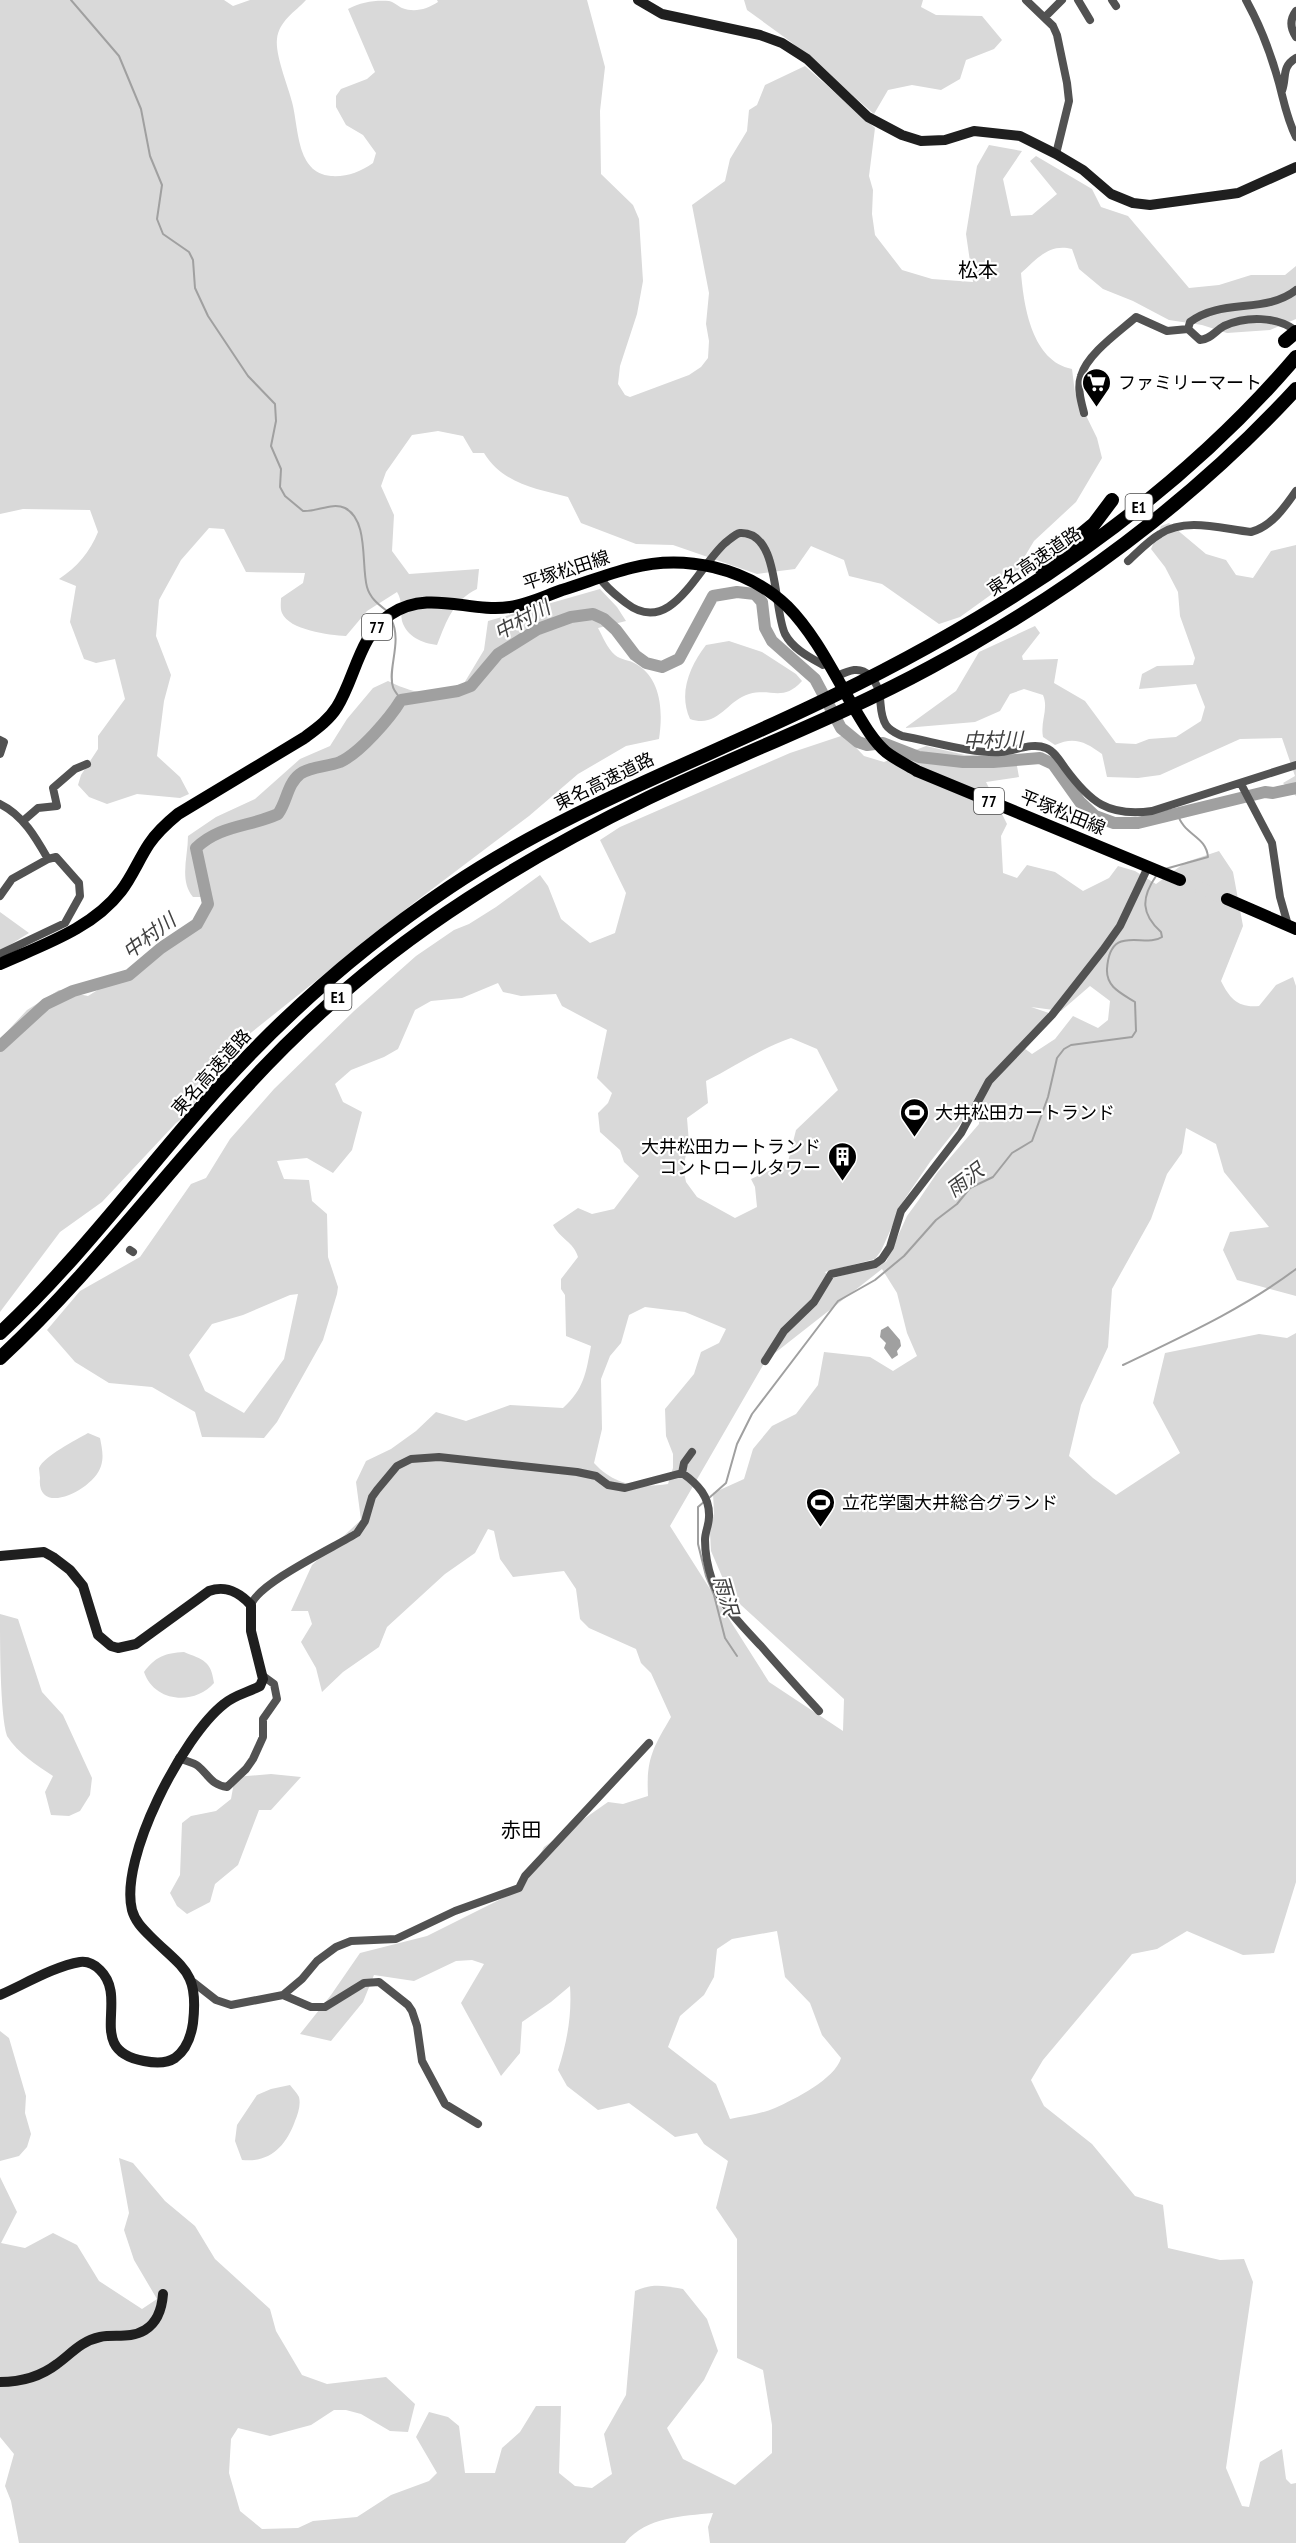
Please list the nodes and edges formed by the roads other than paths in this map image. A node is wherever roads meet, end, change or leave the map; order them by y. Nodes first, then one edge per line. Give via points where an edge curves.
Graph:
1 (638, 0) edge
2 (1026, 0) edge
3 (1062, 0) edge
4 (1078, 0) edge
5 (1246, 0) edge
6 (1296, 11) edge
7 (1045, 17) junction
8 (1090, 20) dead end
9 (1296, 37) edge
10 (1296, 58) edge
11 (1282, 93) junction
12 (1296, 137) edge
13 (1056, 154) junction
14 (1296, 167) edge
15 (1296, 290) edge
16 (1188, 329) junction
17 (1293, 329) edge
18 (1285, 341) dead end
19 (1296, 357) edge
20 (1296, 389) edge
21 (1296, 396) edge
22 (1084, 413) dead end
23 (1227, 458) junction
24 (1296, 491) edge
25 (1112, 500) dead end
26 (1128, 561) dead end
27 (706, 565) junction
28 (600, 578) junction
29 (775, 596) junction
30 (960, 629) junction
31 (827, 663) junction
32 (835, 677) junction
33 (0, 740) edge
34 (0, 754) edge
35 (87, 764) dead end
36 (1296, 765) edge
37 (1243, 786) junction
38 (0, 804) edge
39 (23, 821) junction
40 (48, 859) junction
41 (1148, 867) junction
42 (1180, 880) tunnel mouth
43 (0, 896) edge
44 (1227, 899) tunnel mouth
45 (1292, 927) edge
46 (0, 954) edge
47 (0, 964) edge
48 (0, 1332) edge
49 (0, 1358) edge
50 (765, 1361) dead end
51 (692, 1452) dead end
52 (682, 1473) junction
53 (0, 1556) edge
54 (251, 1605) junction
55 (263, 1676) junction
56 (819, 1711) dead end
57 (649, 1743) dead end
58 (179, 1758) junction
59 (193, 1982) junction
60 (0, 1995) edge
61 (283, 1995) junction
62 (478, 2124) dead end
63 (163, 2294) dead end
64 (0, 2382) edge

1 - 13 street via 662,14 782,43 807,59 868,117 902,135 921,141 945,140 974,131 1020,136
2 - 7 street
3 - 7 street
4 - 8 street
5 - 11 street via 1259,22
6 - 9 street via 1291,19
7 - 13 street via 1057,35 1069,101
10 - 11 street via 1284,70
11 - 12 street
13 - 14 street via 1111,194 1150,206 1238,193
15 - 16 street via 1273,301 1204,313 1190,322
16 - 17 street via 1200,340 1242,321 1278,321
16 - 22 street via 1167,331 1136,317 1098,350 1081,374 1079,388
17 - 18 highway
19 - 30 highway, 東名高速道路 / E1 via 1217,440 1133,512 1035,583
20 - 23 highway, 東名高速道路 / E1
21 - 23 highway
23 - 49 highway, 東名高速道路 / E1 via 1105,557 970,646 868,699 650,797 536,856 465,901 371,970 246,1086 83,1274
24 - 26 street via 1285,507 1259,530 1173,527 1158,534
25 - 30 highway via 1067,549
27 - 28 main road, 平塚松田線 / 77 via 665,562 631,567
27 - 28 street via 676,602 660,613 635,610
27 - 29 main road, 平塚松田線 / 77 via 735,573
27 - 29 street via 734,536 754,536 771,562
28 - 47 main road, 平塚松田線 / 77 via 511,607 440,601 418,602 393,612 366,639 338,705 322,723 304,738 178,814 149,843 123,890 108,906 62,936
29 - 31 main road, 平塚松田線 / 77 via 799,621
29 - 31 street via 786,636 798,650 823,665
30 - 48 highway, 東名高速道路 / E1 via 832,697 564,820 453,885 380,938 266,1038 65,1266
31 - 32 main road, 平塚松田線 / 77
32 - 37 street via 858,669 865,671 877,683 886,724 902,736 990,752 1031,746 1046,748 1059,758 1080,788 1107,809 1131,814 1152,811
32 - 41 main road, 平塚松田線 / 77 via 866,729 885,751 917,771
33 - 34 street via 4,742
35 - 39 street via 53,788 57,806 38,808
36 - 37 street via 1251,778
37 - 45 street via 1272,843 1278,890
38 - 39 street
39 - 40 street
40 - 43 street via 12,879
40 - 46 street via 56,857 79,883 80,896 65,923
41 - 42 main road, 平塚松田線 / 77
41 - 50 street via 1120,926 1103,950 1052,1015 989,1081 961,1133 902,1211 890,1247 882,1258 831,1274 810,1307 784,1331
44 - 45 main road
51 - 52 street
52 - 54 street via 626,1488 577,1472 439,1457 411,1459 397,1466 376,1490 357,1533 269,1585 255,1596
52 - 56 street via 694,1481 708,1504 705,1552 720,1598
53 - 54 street via 44,1552 70,1570 83,1586 98,1635 117,1648 136,1644 209,1591 233,1590
54 - 55 street via 251,1631
55 - 58 street via 260,1686 218,1709
55 - 58 street via 274,1684 277,1698 263,1719 263,1737 246,1769 224,1787 213,1783 195,1763
57 - 61 street via 525,1876 519,1888 455,1911 396,1939 351,1941 336,1947 316,1961
58 - 59 street via 143,1836 132,1880 131,1905 135,1919
59 - 60 street via 194,2011 188,2042 174,2059 163,2062 129,2058 116,2047 111,2034 109,1988 102,1971 93,1964 73,1964
59 - 61 street via 216,2000 231,2005
61 - 62 street via 310,2007 325,2007 364,1983 379,1982 412,2012 422,2061 445,2104
63 - 64 street via 159,2314 146,2329 125,2337 100,2337 75,2348 39,2375

